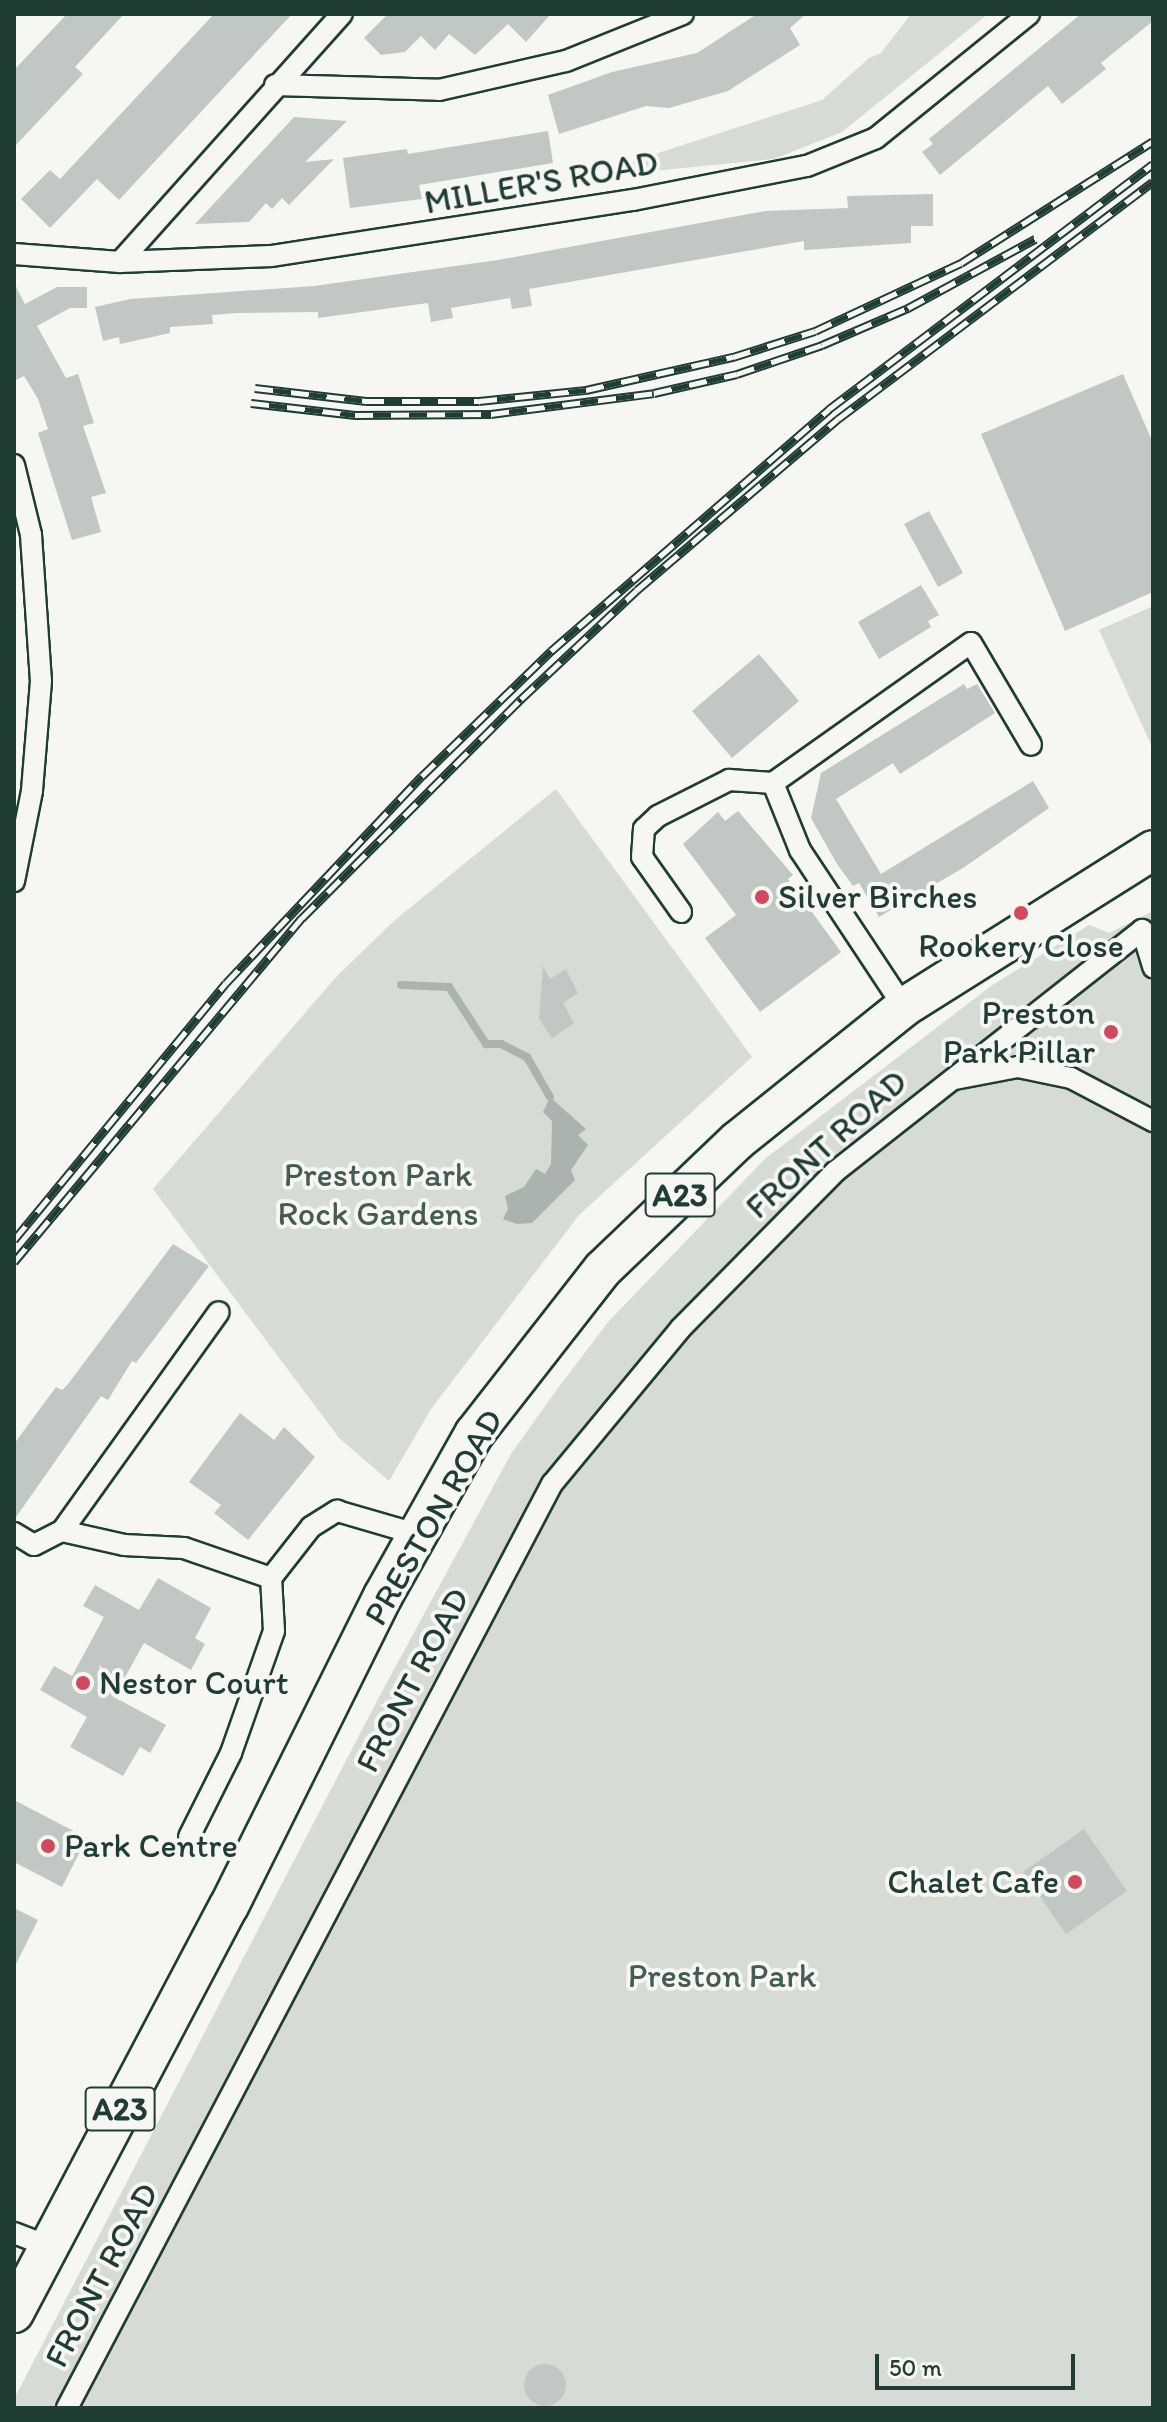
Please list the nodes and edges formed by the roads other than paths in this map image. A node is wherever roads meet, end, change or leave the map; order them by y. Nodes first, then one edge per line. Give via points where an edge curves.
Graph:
1 (342, 14) edge
2 (683, 14) edge
3 (1029, 14) edge
4 (275, 85) junction
5 (14, 254) edge
6 (120, 262) junction
7 (14, 465) edge
8 (1031, 745) dead end
9 (773, 783) junction
10 (1153, 850) edge
11 (14, 881) edge
12 (681, 912) dead end
13 (1153, 967) edge
14 (904, 1007) junction
15 (948, 1081) junction
16 (1153, 1121) edge
17 (219, 1312) dead end
18 (62, 1531) junction
19 (14, 1533) edge
20 (416, 1534) junction
21 (271, 1578) junction
22 (189, 1837) dead end
23 (14, 2233) edge
24 (50, 2247) junction
25 (14, 2313) edge
26 (67, 2408) edge

1 - 4 street
2 - 4 street via 566,61 439,90
3 - 6 street, MILLER'S ROAD via 876,138 807,166 633,200 286,254
4 - 6 street
5 - 6 street, MILLER'S ROAD
7 - 11 street via 31,535 41,681 32,791
8 - 9 street via 971,643
9 - 12 street via 729,780 673,804 644,829 642,857
9 - 14 street via 800,850
10 - 14 highway, PRESTON ROAD / A23
13 - 15 street, FRONT ROAD via 1142,930
14 - 20 highway, PRESTON ROAD / A23 via 737,1141 603,1269 474,1434
15 - 16 street, FRONT ROAD via 1018,1067 1071,1078
15 - 26 street, FRONT ROAD via 787,1217 680,1329 552,1484
17 - 18 street
18 - 19 street via 34,1545
18 - 21 street via 124,1545 184,1548
20 - 21 street via 352,1512 323,1516
20 - 24 highway, PRESTON ROAD / A23
21 - 22 street via 274,1631 231,1753
23 - 24 street
24 - 25 highway, PRESTON ROAD / A23

